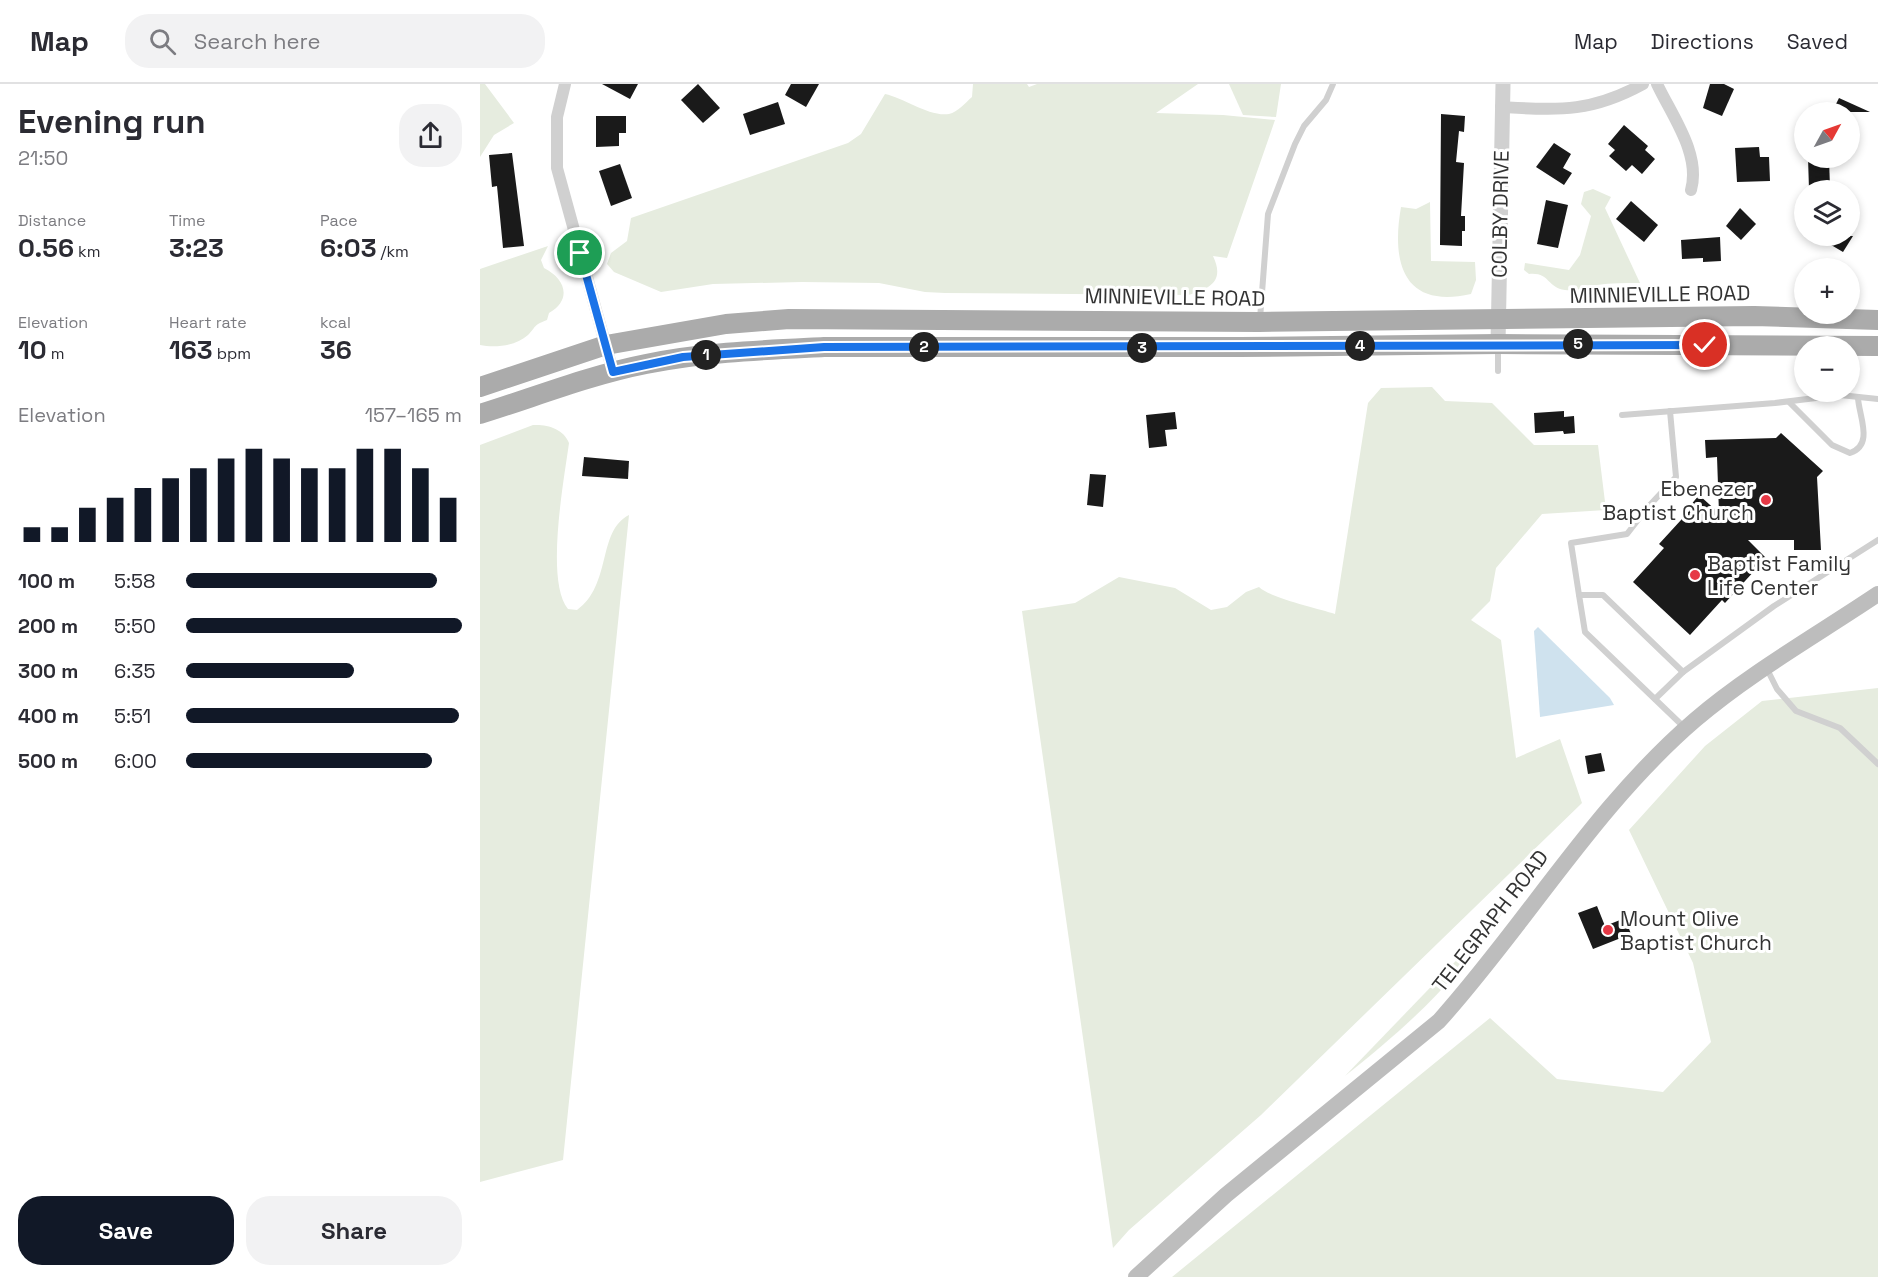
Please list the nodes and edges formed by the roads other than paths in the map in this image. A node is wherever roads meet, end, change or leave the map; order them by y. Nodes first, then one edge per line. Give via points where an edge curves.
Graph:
1 (565, 84) edge
2 (1333, 84) edge
3 (1503, 84) edge
4 (1643, 84) edge
5 (1657, 84) edge
6 (1501, 107) junction
7 (1691, 190) dead end
8 (1498, 320) junction
9 (1878, 320) edge
10 (1259, 322) junction
11 (1498, 344) junction
12 (606, 345) junction
13 (1878, 346) edge
14 (1498, 371) dead end
15 (613, 372) junction
16 (480, 387) edge
17 (1860, 397) edge
18 (1878, 399) edge
19 (1794, 401) edge
20 (1789, 402) junction
21 (1859, 402) edge
22 (1670, 411) junction
23 (480, 414) edge
24 (1622, 415) dead end
25 (1878, 540) edge
26 (1878, 594) edge
27 (1579, 595) junction
28 (1767, 668) junction
29 (1683, 672) junction
30 (1655, 699) junction
31 (1686, 729) junction
32 (1878, 764) edge
33 (1136, 1277) edge

1 - 12 street via 557,117 557,168
2 - 10 lane via 1295,144 1268,214
3 - 6 street, COLBY DRIVE
4 - 6 street via 1585,107
5 - 7 street via 1690,154 1694,168
6 - 8 street, COLBY DRIVE
8 - 9 main road, MINNIEVILLE ROAD via 1754,316
8 - 10 main road, MINNIEVILLE ROAD
8 - 11 street, COLBY DRIVE
10 - 12 main road, MINNIEVILLE ROAD via 789,319 726,324
11 - 13 main road
11 - 14 lane
11 - 15 main road via 824,347 683,357
12 - 15 street
12 - 16 main road, MINNIEVILLE ROAD
15 - 23 main road
17 - 18 lane
19 - 20 lane
20 - 21 lane via 1832,445 1850,453 1859,447 1864,434
20 - 22 lane
22 - 24 lane
22 - 27 lane via 1676,477 1631,532 1571,543
25 - 29 lane via 1774,606
26 - 28 main road, TELEGRAPH ROAD
27 - 29 lane via 1603,595
27 - 30 lane via 1585,632
28 - 31 main road, TELEGRAPH ROAD
28 - 32 lane via 1777,689 1796,711 1840,728
29 - 30 lane
30 - 31 lane
31 - 33 main road, TELEGRAPH ROAD via 1583,839 1439,1021 1218,1202

